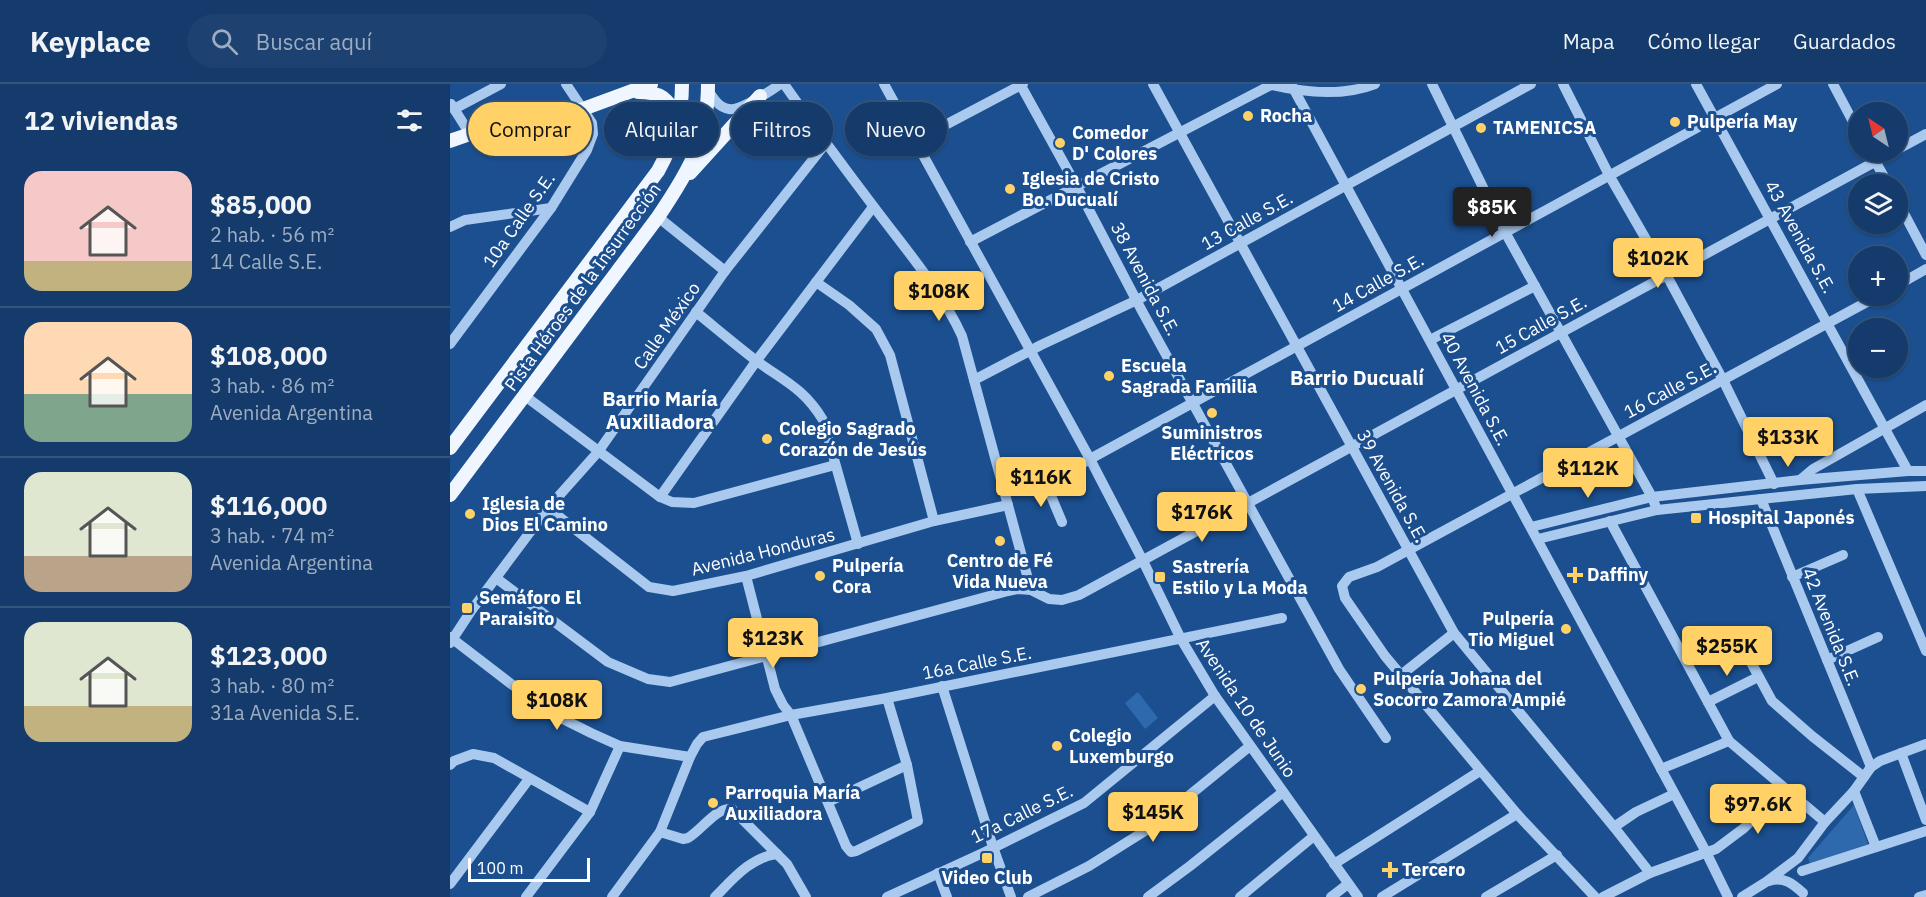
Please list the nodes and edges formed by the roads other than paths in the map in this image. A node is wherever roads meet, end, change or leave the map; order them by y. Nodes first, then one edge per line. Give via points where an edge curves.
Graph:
1 (501, 84) edge
2 (566, 84) edge
3 (651, 84) edge
4 (682, 84) edge
5 (783, 84) edge
6 (884, 84) edge
7 (1021, 84) edge
8 (1153, 84) edge
9 (1375, 84) edge
10 (1432, 84) edge
11 (1532, 84) edge
12 (1563, 84) edge
13 (1696, 84) edge
14 (1776, 84) edge
15 (1833, 84) edge
16 (1269, 85) edge
17 (1292, 86) edge
18 (708, 87) edge
19 (633, 91) junction
20 (760, 96) junction
21 (578, 102) edge
22 (668, 102) edge
23 (680, 102) edge
24 (796, 102) edge
25 (894, 102) edge
26 (452, 106) edge
27 (592, 106) edge
28 (1848, 112) edge
29 (1716, 117) junction
30 (947, 124) edge
31 (1453, 127) junction
32 (468, 132) edge
33 (1179, 133) junction
34 (1926, 134) edge
35 (468, 136) edge
36 (450, 141) edge
37 (1908, 144) edge
38 (833, 153) edge
39 (583, 156) edge
40 (666, 156) edge
41 (816, 156) edge
42 (923, 156) edge
43 (1862, 162) edge
44 (1609, 175) junction
45 (681, 183) junction
46 (1345, 186) junction
47 (1077, 187) junction
48 (873, 207) junction
49 (550, 208) junction
50 (658, 217) junction
51 (1771, 218) junction
52 (1908, 221) edge
53 (450, 226) edge
54 (1505, 232) junction
55 (970, 242) junction
56 (1240, 243) junction
57 (1926, 255) edge
58 (1926, 269) edge
59 (726, 271) junction
60 (1665, 274) junction
61 (1908, 279) edge
62 (816, 282) junction
63 (1535, 286) junction
64 (1402, 289) junction
65 (1137, 300) junction
66 (1859, 306) edge
67 (696, 312) junction
68 (1828, 323) junction
69 (1561, 333) junction
70 (1430, 340) junction
71 (450, 344) edge
72 (1296, 346) junction
73 (1030, 351) junction
74 (756, 360) junction
75 (974, 380) junction
76 (1723, 380) junction
77 (1457, 389) junction
78 (525, 396) junction
79 (1193, 403) junction
80 (1926, 405) edge
81 (1886, 427) junction
82 (1617, 436) junction
83 (1351, 447) junction
84 (450, 448) edge
85 (598, 452) junction
86 (1090, 459) junction
87 (1763, 460) junction
88 (835, 465) junction
89 (1908, 471) junction
90 (1638, 474) junction
91 (1925, 478) edge
92 (1800, 480) junction
93 (1774, 484) junction
94 (1757, 485) junction
95 (1857, 489) junction
96 (1513, 494) junction
97 (450, 495) edge
98 (660, 497) junction
99 (1652, 497) junction
100 (1761, 499) junction
101 (1248, 501) junction
102 (1628, 504) junction
103 (1008, 505) junction
104 (548, 508) junction
105 (1657, 510) junction
106 (934, 521) junction
107 (1610, 521) junction
108 (1062, 522) dead end
109 (1532, 527) junction
110 (1538, 539) junction
111 (858, 544) junction
112 (1408, 549) junction
113 (1843, 555) dead end
114 (1143, 561) junction
115 (746, 576) junction
116 (1792, 577) junction
117 (496, 578) junction
118 (1031, 590) junction
119 (1282, 618) dead end
120 (1454, 633) junction
121 (1878, 638) dead end
122 (1180, 639) junction
123 (451, 640) edge
124 (1926, 651) edge
125 (1746, 653) dead end
126 (766, 656) junction
127 (1827, 660) junction
128 (1401, 675) junction
129 (1758, 678) junction
130 (942, 686) junction
131 (1215, 696) junction
132 (887, 698) junction
133 (1708, 702) junction
134 (791, 715) junction
135 (1386, 738) dead end
136 (1729, 741) junction
137 (1926, 744) edge
138 (620, 746) junction
139 (1250, 746) junction
140 (1901, 753) junction
141 (690, 757) junction
142 (450, 765) edge
143 (907, 765) junction
144 (1661, 769) junction
145 (1480, 771) junction
146 (1868, 772) junction
147 (529, 779) junction
148 (1780, 785) junction
149 (1854, 791) junction
150 (1283, 792) junction
151 (1674, 794) junction
152 (828, 802) junction
153 (590, 812) junction
154 (1517, 814) junction
155 (1926, 820) edge
156 (1825, 822) junction
157 (1614, 827) junction
158 (1926, 831) edge
159 (660, 832) junction
160 (1314, 836) junction
161 (993, 847) junction
162 (1876, 847) junction
163 (1706, 852) junction
164 (777, 854) junction
165 (1557, 855) junction
166 (1797, 858) junction
167 (1334, 864) junction
168 (1802, 872) junction
169 (938, 873) junction
170 (1650, 873) junction
171 (1766, 882) junction
172 (450, 884) edge
173 (1348, 884) junction
174 (1804, 895) edge
175 (1926, 895) edge
176 (526, 897) edge
177 (612, 897) edge
178 (715, 897) edge
179 (806, 897) edge
180 (887, 897) edge
181 (947, 897) edge
182 (1011, 897) edge
183 (1028, 897) edge
184 (1148, 897) edge
185 (1240, 897) edge
186 (1331, 897) edge
187 (1358, 897) edge
188 (1382, 897) edge
189 (1486, 897) edge
190 (1595, 897) edge
191 (1603, 897) edge
192 (1728, 897) edge
193 (1742, 897) edge
194 (1919, 897) edge

1 - 26 street
2 - 21 street
3 - 19 main road
4 - 23 main road, Pista Héroes de la Insurrección
5 - 20 street
5 - 24 street
6 - 25 street, Avenida 10 de Junio
7 - 30 street
7 - 47 street, 38 Avenida S.E.
8 - 33 street, 39 Avenida S.E.
9 - 17 street via 1352,91
10 - 31 street
11 - 31 street, 13 Calle S.E.
12 - 44 street
13 - 29 street, 43 Avenida S.E.
14 - 29 street, 14 Calle S.E.
15 - 28 street
16 - 17 street
16 - 33 street
17 - 46 street, 40 Avenida S.E.
18 - 20 street via 717,103 729,109 742,107
18 - 45 main road, Pista Héroes de la Insurrección via 702,136
19 - 22 main road via 650,92
19 - 27 main road
20 - 45 main road
26 - 32 street
29 - 44 street, 14 Calle S.E.
29 - 51 street, 43 Avenida S.E.
31 - 46 street, 13 Calle S.E.
31 - 54 street
33 - 47 street
33 - 56 street, 39 Avenida S.E.
34 - 37 street
35 - 36 main road
38 - 48 street
39 - 49 street, 10a Calle S.E.
40 - 84 main road, Pista Héroes de la Insurrección via 637,202
41 - 59 street, Calle México
42 - 55 street, Avenida 10 de Junio
43 - 51 street, 15 Calle S.E.
44 - 54 street, 14 Calle S.E.
44 - 60 street
45 - 50 main road, Pista Héroes de la Insurrección
46 - 56 street, 13 Calle S.E.
46 - 64 street, 40 Avenida S.E.
47 - 55 street
47 - 65 street, 38 Avenida S.E.
48 - 62 street
48 - 75 street via 952,314
49 - 53 street via 465,220
49 - 71 street, 10a Calle S.E.
50 - 59 street
50 - 78 main road, Pista Héroes de la Insurrección
51 - 60 street, 15 Calle S.E.
51 - 68 street, 43 Avenida S.E.
52 - 57 street
54 - 63 street
54 - 64 street, 14 Calle S.E.
55 - 73 street, Avenida 10 de Junio
56 - 65 street, 13 Calle S.E.
56 - 72 street, 39 Avenida S.E.
58 - 61 street
59 - 67 street, Calle México
60 - 69 street, 15 Calle S.E.
60 - 76 street
62 - 74 street
62 - 106 street via 876,329 890,355
63 - 69 street
63 - 70 street
64 - 70 street, 40 Avenida S.E.
64 - 72 street, 14 Calle S.E.
65 - 73 street, 13 Calle S.E.
65 - 79 street, 38 Avenida S.E.
66 - 68 street, 16 Calle S.E.
67 - 74 street
67 - 85 street, Calle México
68 - 76 street, 16 Calle S.E.
68 - 81 street, 43 Avenida S.E.
69 - 77 street, 15 Calle S.E.
69 - 82 street
70 - 77 street, 40 Avenida S.E.
72 - 79 street, 14 Calle S.E.
72 - 83 street, 39 Avenida S.E.
73 - 75 street, 13 Calle S.E.
73 - 86 street, Avenida 10 de Junio
74 - 88 street via 813,404 823,420
74 - 98 street
75 - 103 street
76 - 82 street, 16 Calle S.E.
76 - 87 street
77 - 83 street, 15 Calle S.E.
77 - 96 street, 40 Avenida S.E.
78 - 85 street
78 - 97 main road, Pista Héroes de la Insurrección
79 - 86 street, 14 Calle S.E.
79 - 101 street, 38 Avenida S.E.
80 - 81 street
81 - 89 street, 43 Avenida S.E.
81 - 92 street
82 - 90 street
82 - 96 street, 16 Calle S.E.
83 - 101 street, 15 Calle S.E.
83 - 112 street, 39 Avenida S.E.
85 - 98 street
85 - 104 street, Calle México
86 - 108 street, 14 Calle S.E. via 1048,486
86 - 114 street, Avenida 10 de Junio
87 - 93 street
87 - 94 street
88 - 98 street via 694,503
88 - 111 street
89 - 91 street
89 - 92 street
90 - 99 street
90 - 102 street via 1637,490
91 - 95 street
92 - 93 street
93 - 94 street
94 - 99 street
95 - 100 street
95 - 124 street
96 - 109 street, 40 Avenida S.E.
96 - 112 street, 16 Calle S.E.
99 - 102 street
99 - 105 street
100 - 105 street
100 - 116 street, 42 Avenida S.E.
101 - 114 street, 15 Calle S.E.
101 - 135 street, 38 Avenida S.E. via 1339,669
102 - 109 street
103 - 106 street, Avenida Honduras
103 - 118 street
104 - 115 street, Avenida Honduras via 650,587 673,591
104 - 117 street, Calle México
105 - 107 street
106 - 111 street, Avenida Honduras
107 - 110 street
107 - 133 street
109 - 110 street, 40 Avenida S.E.
110 - 144 street, 40 Avenida S.E.
111 - 115 street, Avenida Honduras
112 - 120 street, 39 Avenida S.E.
112 - 128 street, 16 Calle S.E. via 1349,577 1342,586 1345,598
113 - 116 street
114 - 118 street, 15 Calle S.E. via 1080,595 1062,600 1049,599
114 - 122 street, Avenida 10 de Junio
115 - 126 street
116 - 127 street, 42 Avenida S.E.
117 - 123 street, Calle México
117 - 126 street via 608,662 648,679 670,682
118 - 126 street via 1003,592
119 - 122 street, 16a Calle S.E.
120 - 128 street
120 - 157 street, 39 Avenida S.E.
121 - 127 street
122 - 130 street, 16a Calle S.E.
122 - 131 street, Avenida 10 de Junio
123 - 138 street via 545,710
125 - 129 street
126 - 134 street via 775,689
127 - 146 street, 42 Avenida S.E.
128 - 145 street
129 - 133 street
129 - 146 street via 1773,701 1812,736
130 - 132 street, 16a Calle S.E.
130 - 161 street
131 - 139 street, Avenida 10 de Junio
131 - 161 street, 17a Calle S.E. via 1084,803
132 - 134 street, 16a Calle S.E.
132 - 143 street
133 - 136 street
134 - 141 street, 16a Calle S.E. via 703,737
134 - 152 street
136 - 144 street
136 - 148 street
137 - 140 street
138 - 141 street
138 - 153 street
139 - 150 street, Avenida 10 de Junio
139 - 183 street via 1148,829 1089,866
140 - 146 street via 1880,761
140 - 155 street
141 - 159 street, 16a Calle S.E.
142 - 147 street via 473,754 494,758
143 - 152 street
143 - 152 street via 918,821 856,851 850,852 846,846
144 - 151 street, 40 Avenida S.E.
145 - 154 street
145 - 167 street
146 - 149 street
147 - 153 street
147 - 172 street
148 - 156 street
148 - 163 street via 1775,797 1744,828
149 - 156 street
149 - 162 street
150 - 160 street, Avenida 10 de Junio
150 - 184 street
151 - 157 street
151 - 163 street, 40 Avenida S.E.
153 - 176 street
154 - 165 street
154 - 188 street
156 - 166 street
157 - 170 street, 39 Avenida S.E.
158 - 162 street
159 - 164 street via 688,838 718,813 732,809
159 - 177 street, 16a Calle S.E.
160 - 167 street, Avenida 10 de Junio
160 - 185 street
161 - 169 street, 17a Calle S.E.
161 - 182 street
162 - 168 street
163 - 170 street
163 - 192 street, 40 Avenida S.E.
164 - 178 street via 752,862
164 - 179 street
165 - 189 street
165 - 190 street
166 - 168 street
166 - 171 street
167 - 173 street, Avenida 10 de Junio
168 - 174 street
169 - 180 street, 17a Calle S.E.
169 - 181 street
170 - 191 street
171 - 174 street via 1784,880
171 - 193 street
173 - 186 street
173 - 187 street, Avenida 10 de Junio
175 - 194 street

